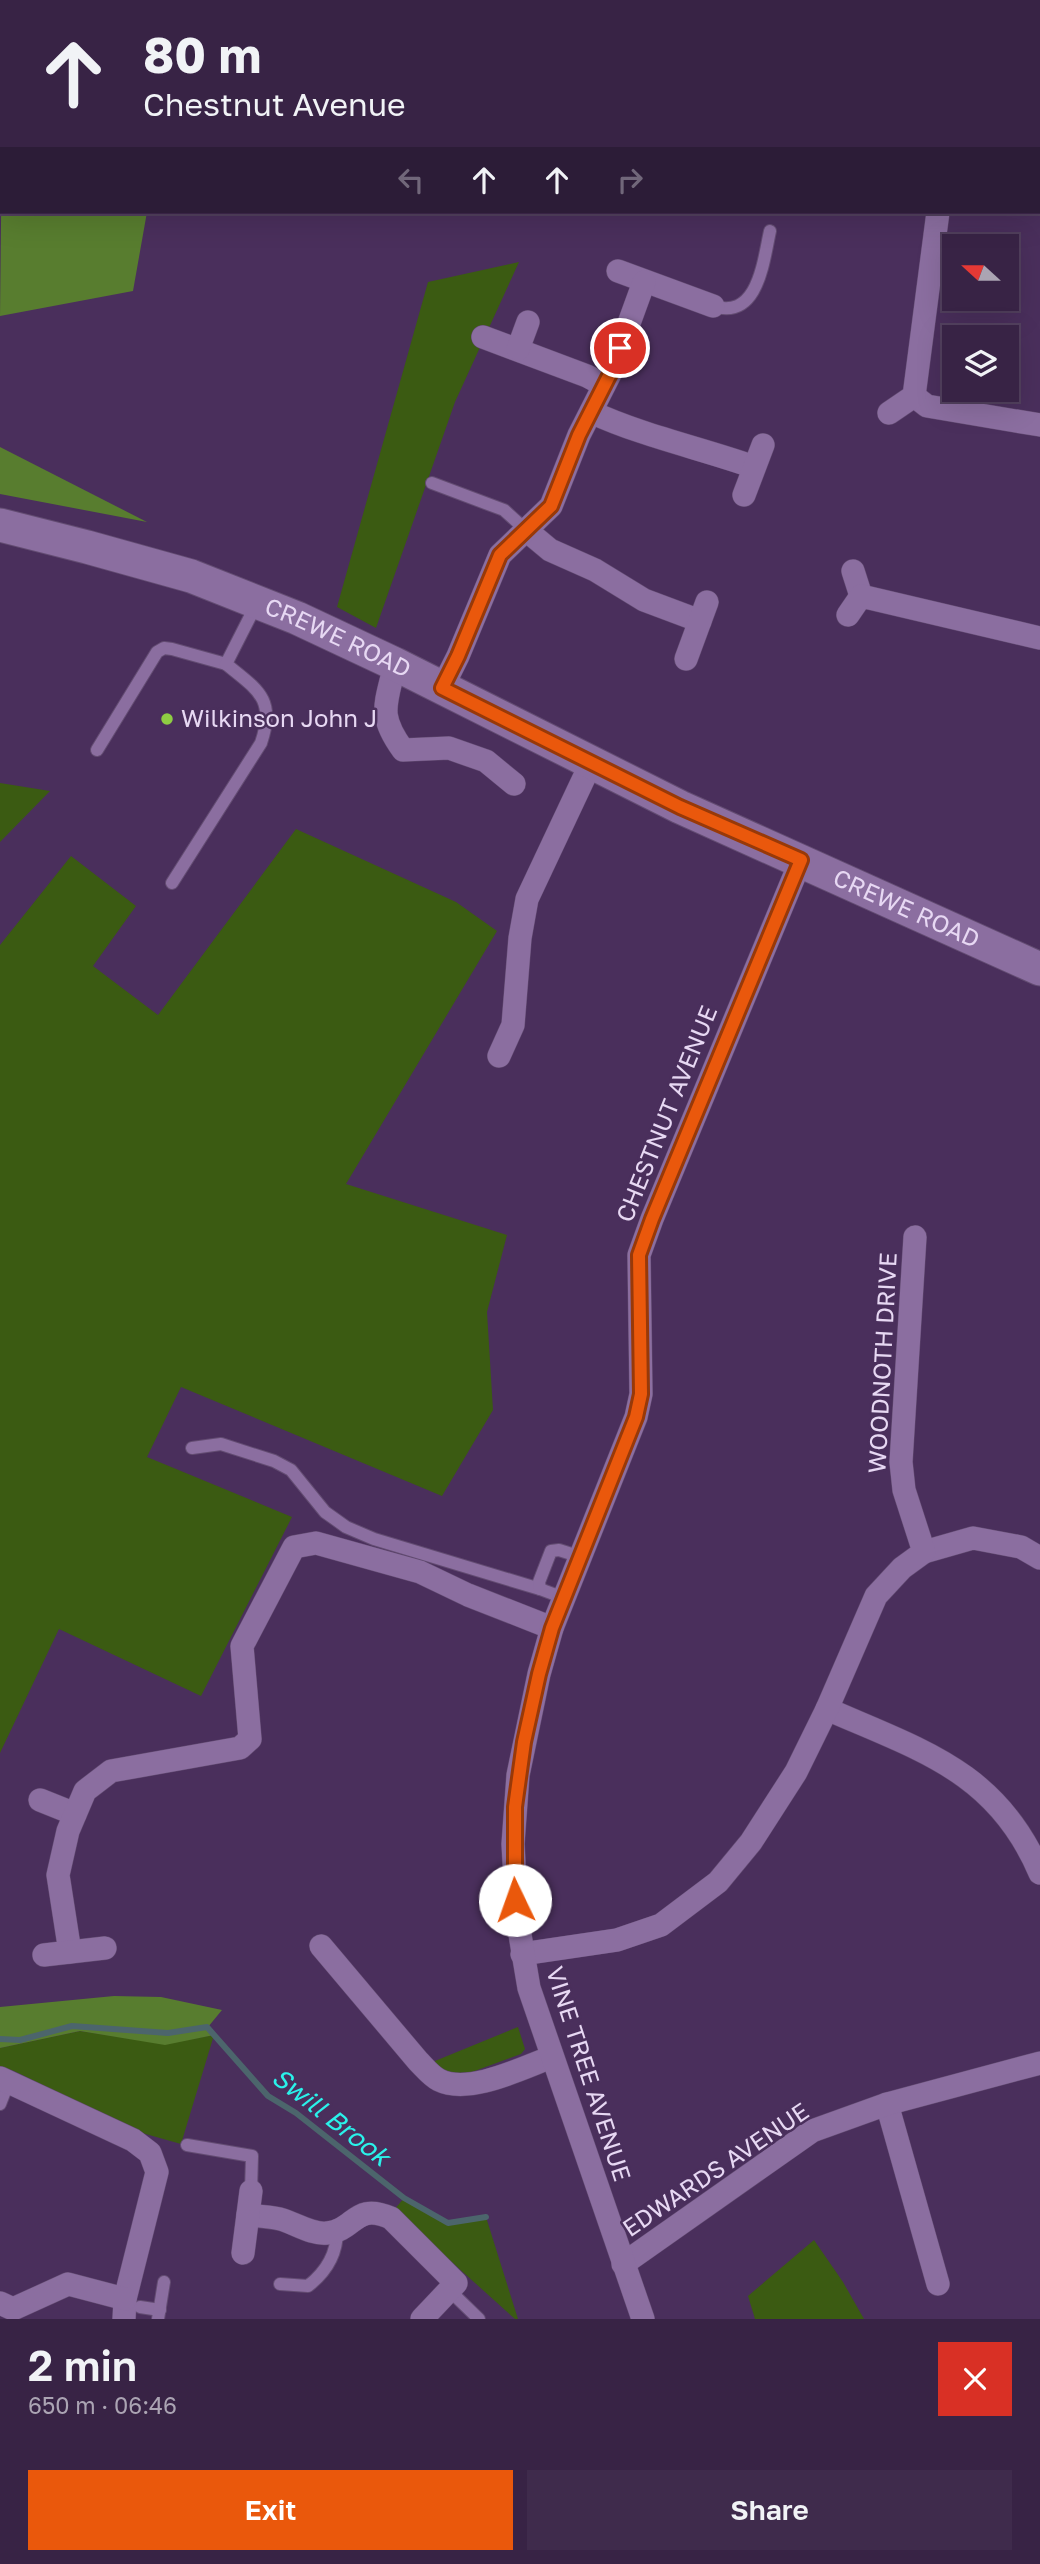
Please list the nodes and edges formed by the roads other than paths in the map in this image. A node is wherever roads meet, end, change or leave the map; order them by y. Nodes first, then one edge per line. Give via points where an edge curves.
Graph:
1 (938, 214) edge
2 (770, 232) dead end
3 (618, 271) dead end
4 (645, 282) junction
5 (713, 306) joint
6 (528, 322) dead end
7 (483, 337) dead end
8 (518, 349) junction
9 (604, 385) junction
10 (914, 396) junction
11 (591, 412) junction
12 (890, 413) dead end
13 (1040, 425) edge
14 (763, 445) dead end
15 (754, 467) junction
16 (432, 483) dead end
17 (744, 495) dead end
18 (0, 525) edge
19 (526, 530) junction
20 (853, 571) dead end
21 (258, 601) junction
22 (1040, 638) edge
23 (686, 659) dead end
24 (226, 664) junction
25 (395, 664) junction
26 (442, 688) junction
27 (97, 750) dead end
28 (591, 763) junction
29 (514, 783) dead end
30 (801, 860) junction
31 (172, 883) dead end
32 (1040, 969) edge
33 (499, 1056) dead end
34 (915, 1237) dead end
35 (192, 1448) dead end
36 (924, 1552) junction
37 (581, 1558) junction
38 (1040, 1558) edge
39 (540, 1589) junction
40 (564, 1598) junction
41 (552, 1628) junction
42 (539, 1674) joint
43 (827, 1709) junction
44 (40, 1800) dead end
45 (75, 1814) junction
46 (1040, 1872) edge
47 (321, 1946) dead end
48 (105, 1948) dead end
49 (70, 1952) junction
50 (522, 1954) junction
51 (44, 1955) dead end
52 (552, 2057) junction
53 (1040, 2063) edge
54 (5, 2079) edge
55 (0, 2104) edge
56 (887, 2104) junction
57 (187, 2144) dead end
58 (251, 2191) joint
59 (248, 2215) junction
60 (337, 2231) junction
61 (243, 2252) dead end
62 (623, 2264) junction
63 (164, 2282) dead end
64 (280, 2284) dead end
65 (938, 2284) dead end
66 (449, 2290) junction
67 (0, 2303) edge
68 (130, 2308) edge
69 (159, 2315) edge
70 (422, 2319) edge
71 (479, 2319) edge
72 (643, 2319) edge

1 - 10 street
2 - 5 lane via 758,284 744,303 726,310
3 - 4 street
4 - 5 street
4 - 9 street
6 - 8 street
7 - 8 street
8 - 9 street
9 - 11 street
10 - 12 street
10 - 13 street via 927,406
11 - 15 street
11 - 19 street via 551,506
14 - 15 street
15 - 17 street
16 - 19 lane via 504,510
18 - 21 main road, CREWE ROAD via 191,576
19 - 23 street via 550,550 644,600 703,611
19 - 26 street via 500,555
20 - 22 street via 855,605
21 - 24 lane
21 - 25 main road, CREWE ROAD
24 - 27 lane via 172,649 157,652
24 - 31 lane via 259,691 267,705 267,723 261,743
25 - 26 main road, CREWE ROAD
25 - 29 street via 385,711 388,729 404,750 449,748 486,761
26 - 28 main road, CREWE ROAD
28 - 30 main road, CREWE ROAD
28 - 33 street via 527,899 513,1025
30 - 32 main road, CREWE ROAD
30 - 37 street, CHESTNUT AVENUE via 639,1255 641,1394
34 - 36 street, WOODNOTH DRIVE via 901,1462 904,1490
35 - 39 lane via 221,1444 274,1461 291,1470 325,1512 346,1527
36 - 38 street via 973,1538 1020,1547
36 - 43 street via 876,1596
37 - 39 lane via 551,1551
37 - 40 street, CHESTNUT AVENUE
39 - 40 lane
40 - 41 street, CHESTNUT AVENUE
41 - 42 street, CHESTNUT AVENUE
41 - 45 street via 420,1572 316,1543 294,1546 242,1646 250,1739 240,1748 111,1771 85,1790
42 - 50 street, VINE TREE AVENUE via 515,1807 514,1883
43 - 46 street via 932,1755 974,1781 1010,1817
43 - 50 street via 796,1772 718,1882 661,1925 617,1940
44 - 45 street
45 - 49 street via 58,1875
47 - 52 street via 418,2061 448,2084 465,2086
48 - 49 street
49 - 51 street
50 - 52 street, VINE TREE AVENUE via 528,1988
52 - 62 street, VINE TREE AVENUE
53 - 56 street, EDWARDS AVENUE
54 - 55 lane
54 - 68 street via 150,2152 157,2172
56 - 62 street, EDWARDS AVENUE via 812,2131
56 - 65 street
57 - 58 lane via 252,2155
58 - 59 street
59 - 60 street via 279,2219 325,2234
59 - 61 street
60 - 64 lane via 332,2259 318,2278 308,2286
60 - 66 street via 365,2212 391,2218 456,2283
62 - 72 street, VINE TREE AVENUE
63 - 69 lane
66 - 70 street
66 - 71 lane
67 - 68 street via 13,2309 68,2284
68 - 69 lane

